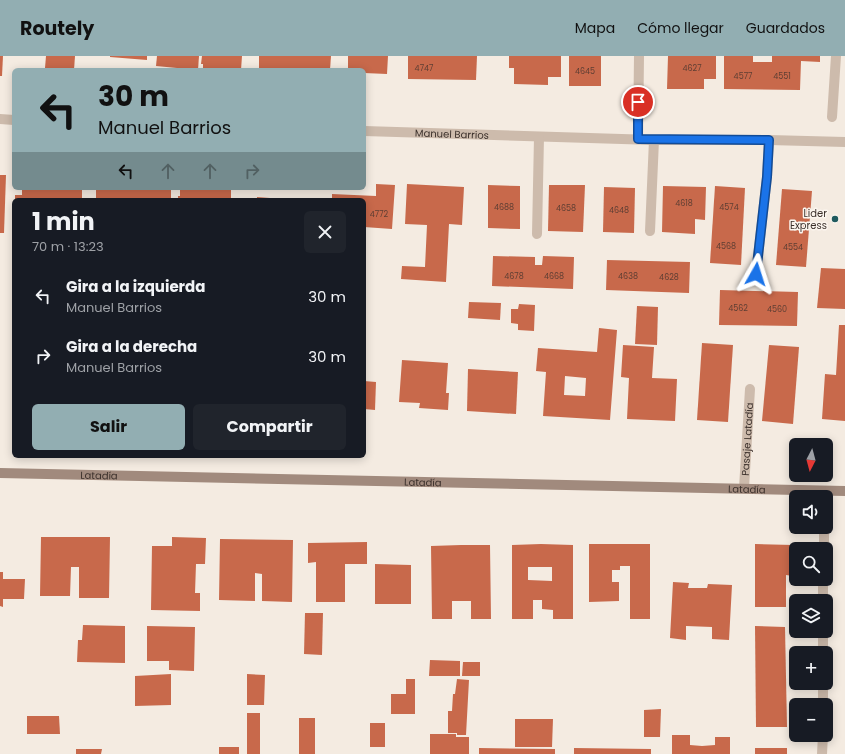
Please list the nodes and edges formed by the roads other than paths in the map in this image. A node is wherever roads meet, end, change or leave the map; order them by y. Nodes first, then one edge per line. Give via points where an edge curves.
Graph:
1 (639, 56) edge
2 (836, 56) edge
3 (832, 117) dead end
4 (0, 120) edge
5 (12, 120) edge
6 (366, 131) edge
7 (539, 137) junction
8 (638, 139) junction
9 (654, 140) junction
10 (769, 140) junction
11 (845, 142) edge
12 (650, 231) dead end
13 (537, 234) dead end
14 (756, 274) dead end
15 (750, 389) dead end
16 (0, 473) edge
17 (744, 488) junction
18 (789, 491) edge
19 (845, 491) edge
20 (833, 493) edge
21 (822, 742) edge
22 (822, 754) edge

1 - 8 street
2 - 3 street
4 - 5 street
6 - 7 street, Manuel Barrios
7 - 8 street, Manuel Barrios
7 - 13 street
8 - 9 street, Manuel Barrios
9 - 10 street, Manuel Barrios
9 - 12 street
10 - 11 street, Manuel Barrios
10 - 14 street
15 - 17 street, Pasaje Latadía
16 - 17 street, Latadía
17 - 18 street, Latadía
19 - 20 street, Latadía
21 - 22 street

